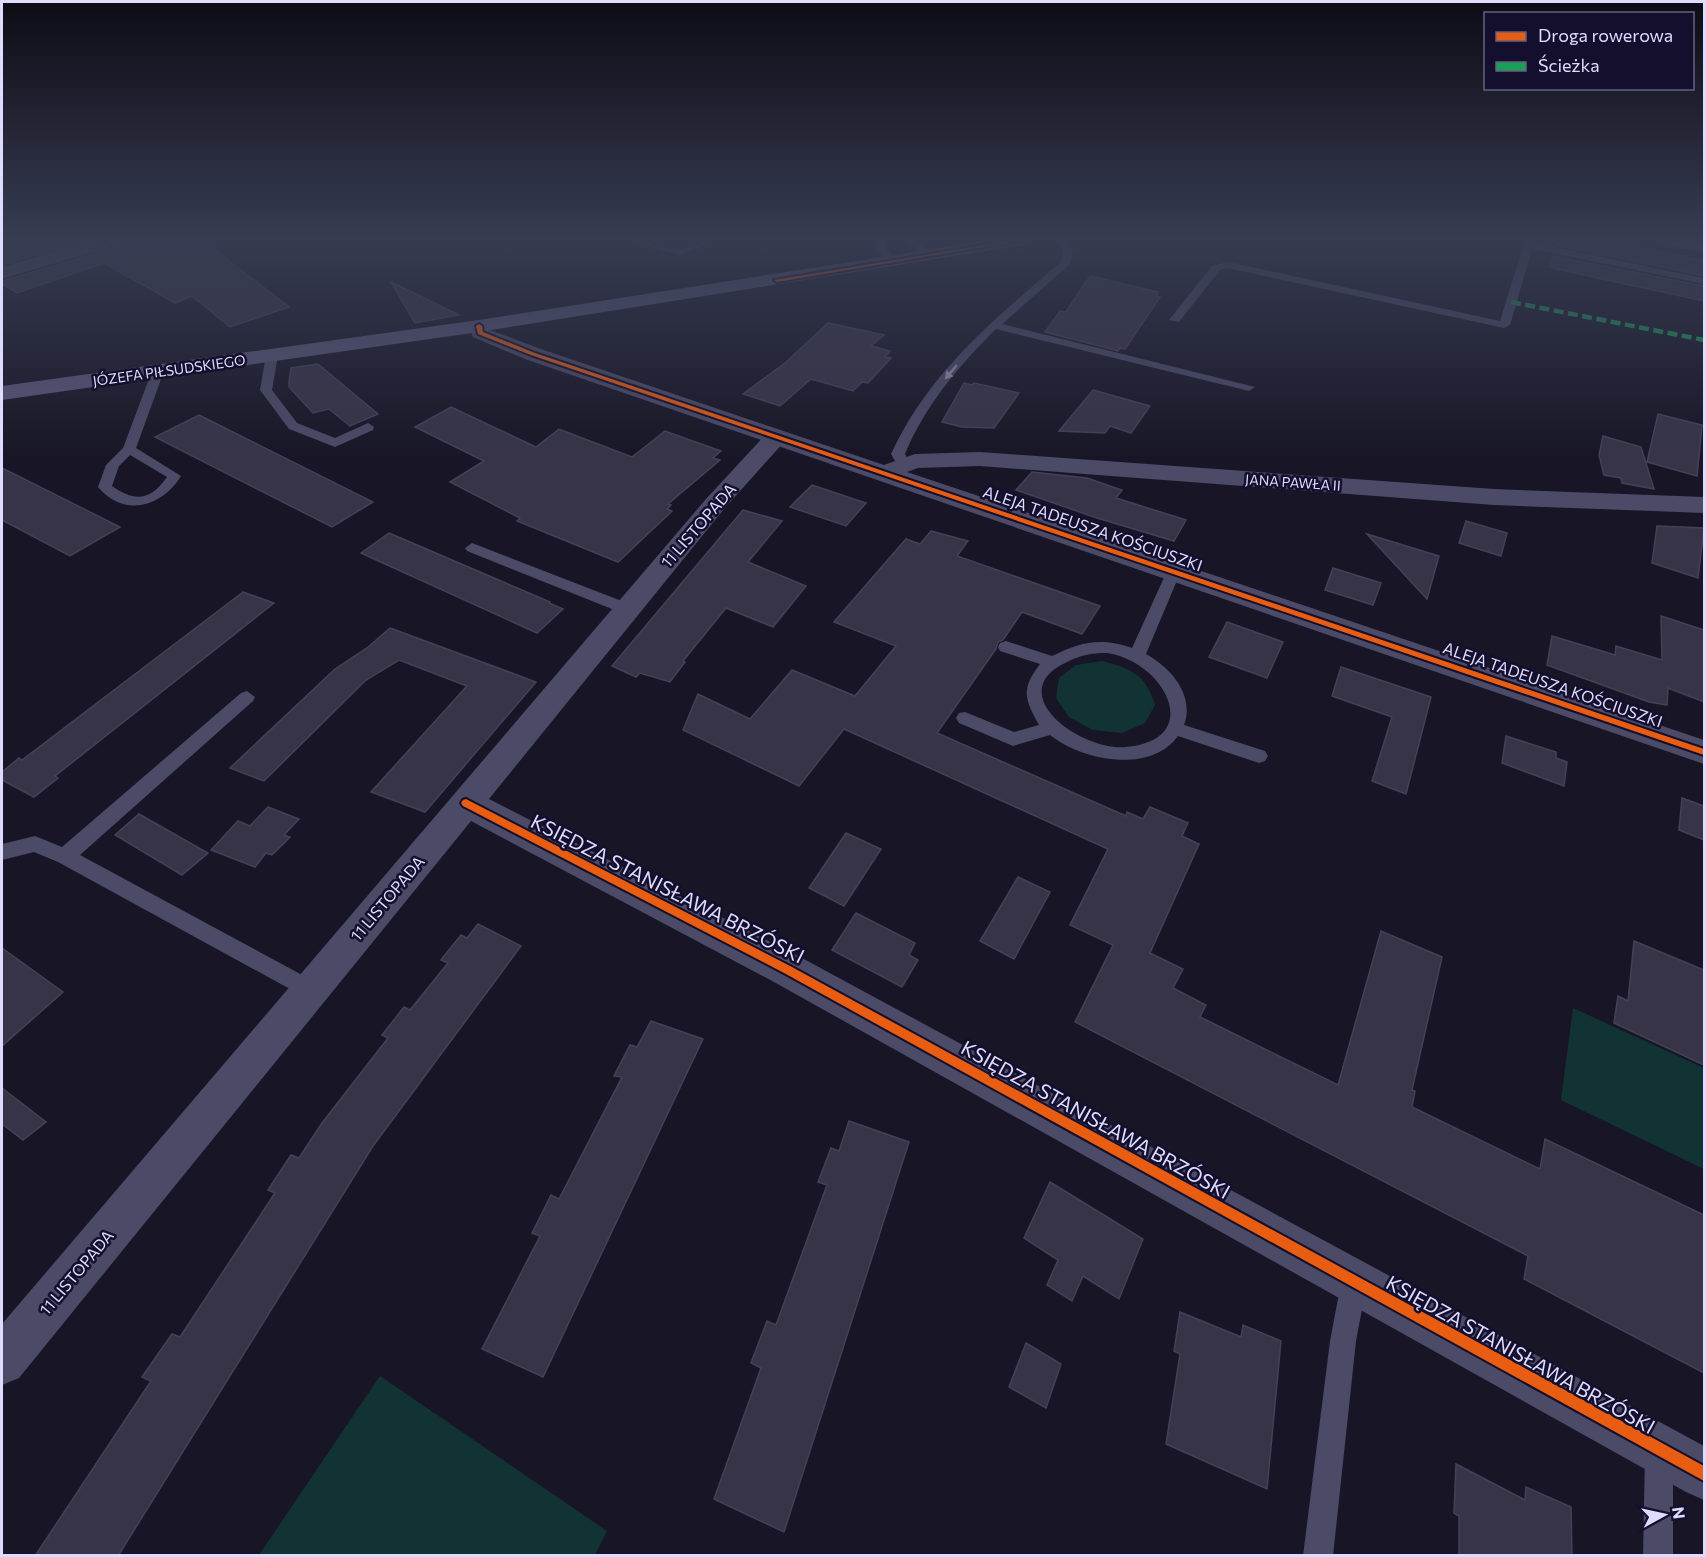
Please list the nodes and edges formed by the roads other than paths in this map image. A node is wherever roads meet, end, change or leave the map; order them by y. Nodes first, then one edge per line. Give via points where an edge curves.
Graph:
1 (562, 313) edge
2 (1007, 313) edge
3 (1181, 313) edge
4 (1446, 313) edge
5 (1508, 313) edge
6 (1175, 320) dead end
7 (992, 325) junction
8 (479, 326) junction
9 (272, 355) junction
10 (158, 371) junction
11 (1249, 387) dead end
12 (2, 393) edge
13 (368, 427) dead end
14 (776, 437) junction
15 (129, 449) junction
16 (894, 469) junction
17 (1704, 505) edge
18 (472, 548) dead end
19 (1174, 571) junction
20 (627, 609) junction
21 (1006, 647) dead end
22 (1137, 656) junction
23 (1050, 662) junction
24 (247, 697) dead end
25 (965, 718) dead end
26 (1050, 728) junction
27 (1176, 729) junction
28 (1704, 752) edge
29 (1259, 756) dead end
30 (466, 803) junction
31 (2, 852) edge
32 (65, 856) junction
33 (310, 990) junction
34 (1354, 1283) junction
35 (2, 1361) edge
36 (1659, 1449) junction
37 (1704, 1474) edge
38 (1318, 1556) edge
39 (1658, 1556) edge

1 - 8 main road, JÓZEFA PIŁSUDSKIEGO
2 - 7 lane
3 - 6 lane
4 - 5 lane via 1504,325
7 - 11 lane
7 -> 16 lane via 911,424
8 - 9 main road, JÓZEFA PIŁSUDSKIEGO
8 - 14 street, ALEJA TADEUSZA KOŚCIUSZKI via 480,333 491,339
9 - 10 main road, JÓZEFA PIŁSUDSKIEGO
9 - 13 lane via 266,390 293,426 335,443
10 - 12 main road, JÓZEFA PIŁSUDSKIEGO
10 - 15 lane
14 - 16 street, ALEJA TADEUSZA KOŚCIUSZKI
14 - 20 street, 11 LISTOPADA
15 - 15 lane via 113,465 105,487 126,500 151,499 168,488 174,476
16 - 17 street, JANA PAWŁA II via 915,461 952,458 1032,461 1418,492
16 - 19 street, ALEJA TADEUSZA KOŚCIUSZKI
18 - 20 lane
19 - 22 lane
19 - 28 street, ALEJA TADEUSZA KOŚCIUSZKI
20 - 30 street, 11 LISTOPADA
21 - 23 lane
22 - 23 lane via 1110,648 1083,648
22 - 27 lane via 1166,676 1180,702
23 - 26 lane via 1041,668 1033,687 1036,708
24 - 32 lane
25 - 26 lane via 1013,738
26 - 27 lane via 1073,744 1103,753 1133,753 1158,745
27 - 29 lane
30 - 33 street, 11 LISTOPADA
30 - 34 street, KSIĘDZA STANISŁAWA BRZÓSKI via 798,976
31 - 32 lane via 35,844
32 - 33 lane
33 - 35 street, 11 LISTOPADA
34 - 36 street, KSIĘDZA STANISŁAWA BRZÓSKI
34 - 38 lane via 1342,1341
36 - 37 street, KSIĘDZA STANISŁAWA BRZÓSKI
36 - 39 lane

